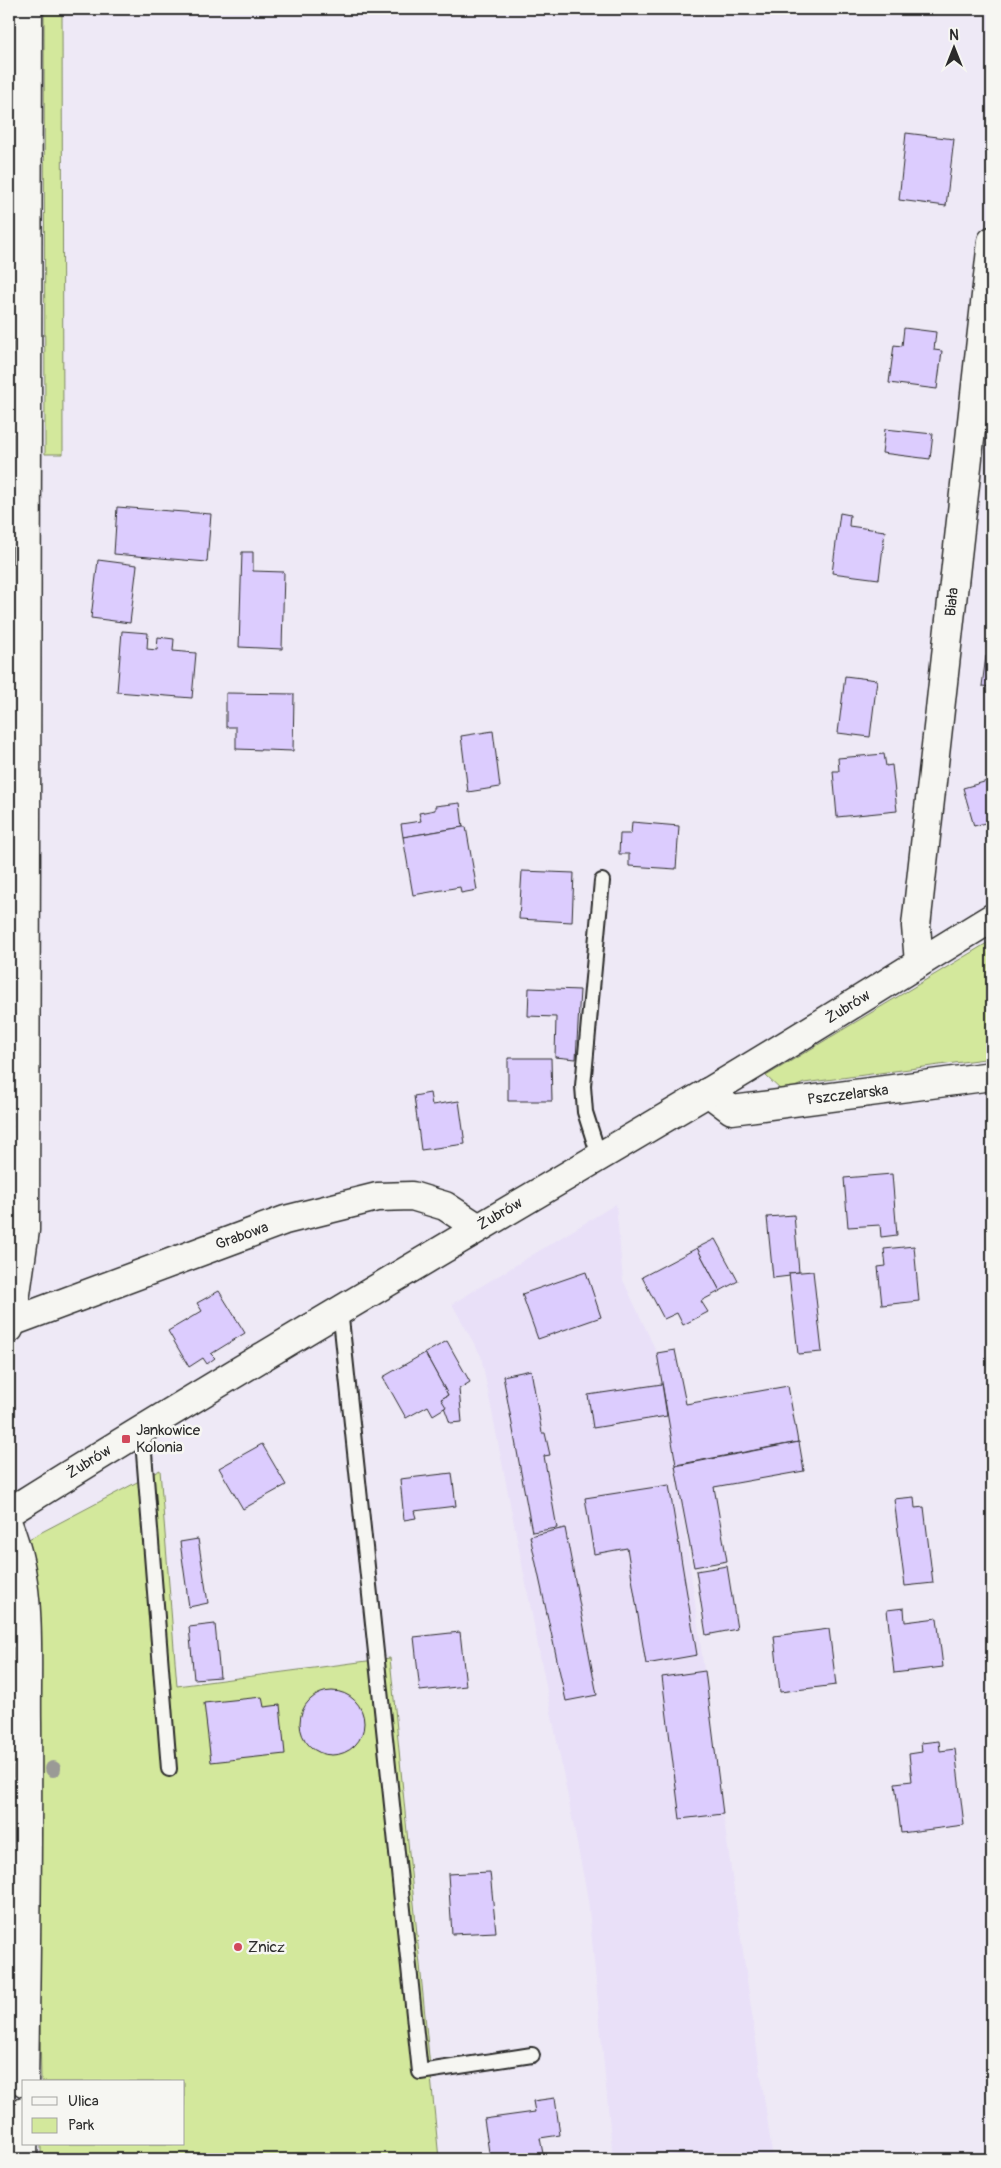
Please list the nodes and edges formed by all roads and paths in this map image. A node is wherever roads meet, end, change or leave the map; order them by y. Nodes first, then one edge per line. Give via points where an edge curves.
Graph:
1 (28, 9) edge
2 (992, 240) edge
3 (602, 881) dead end
4 (992, 918) edge
5 (919, 963) junction
6 (992, 1076) edge
7 (708, 1092) junction
8 (599, 1156) junction
9 (477, 1227) junction
10 (340, 1309) junction
11 (10, 1325) edge
12 (142, 1428) junction
13 (9, 1512) edge
14 (9, 1527) edge
15 (169, 1769) dead end
16 (532, 2056) dead end
17 (24, 2080) edge
18 (23, 2146) edge
19 (23, 2159) edge

1 - 11 street via 25,1230
2 - 5 street, Biała via 916,926
3 - 8 lane via 582,1086 585,1112
4 - 5 street, Żubrów
5 - 7 street, Żubrów
6 - 7 street, Pszczelarska via 732,1110
7 - 8 street, Żubrów
8 - 9 street, Żubrów
9 - 10 street, Żubrów
9 - 11 street, Grabowa via 445,1206 412,1196 377,1197 285,1220
10 - 12 street, Żubrów
10 - 16 lane via 420,2072
12 - 13 street, Żubrów
12 - 15 lane
14 - 17 street via 26,1598 28,1794
18 - 19 street

